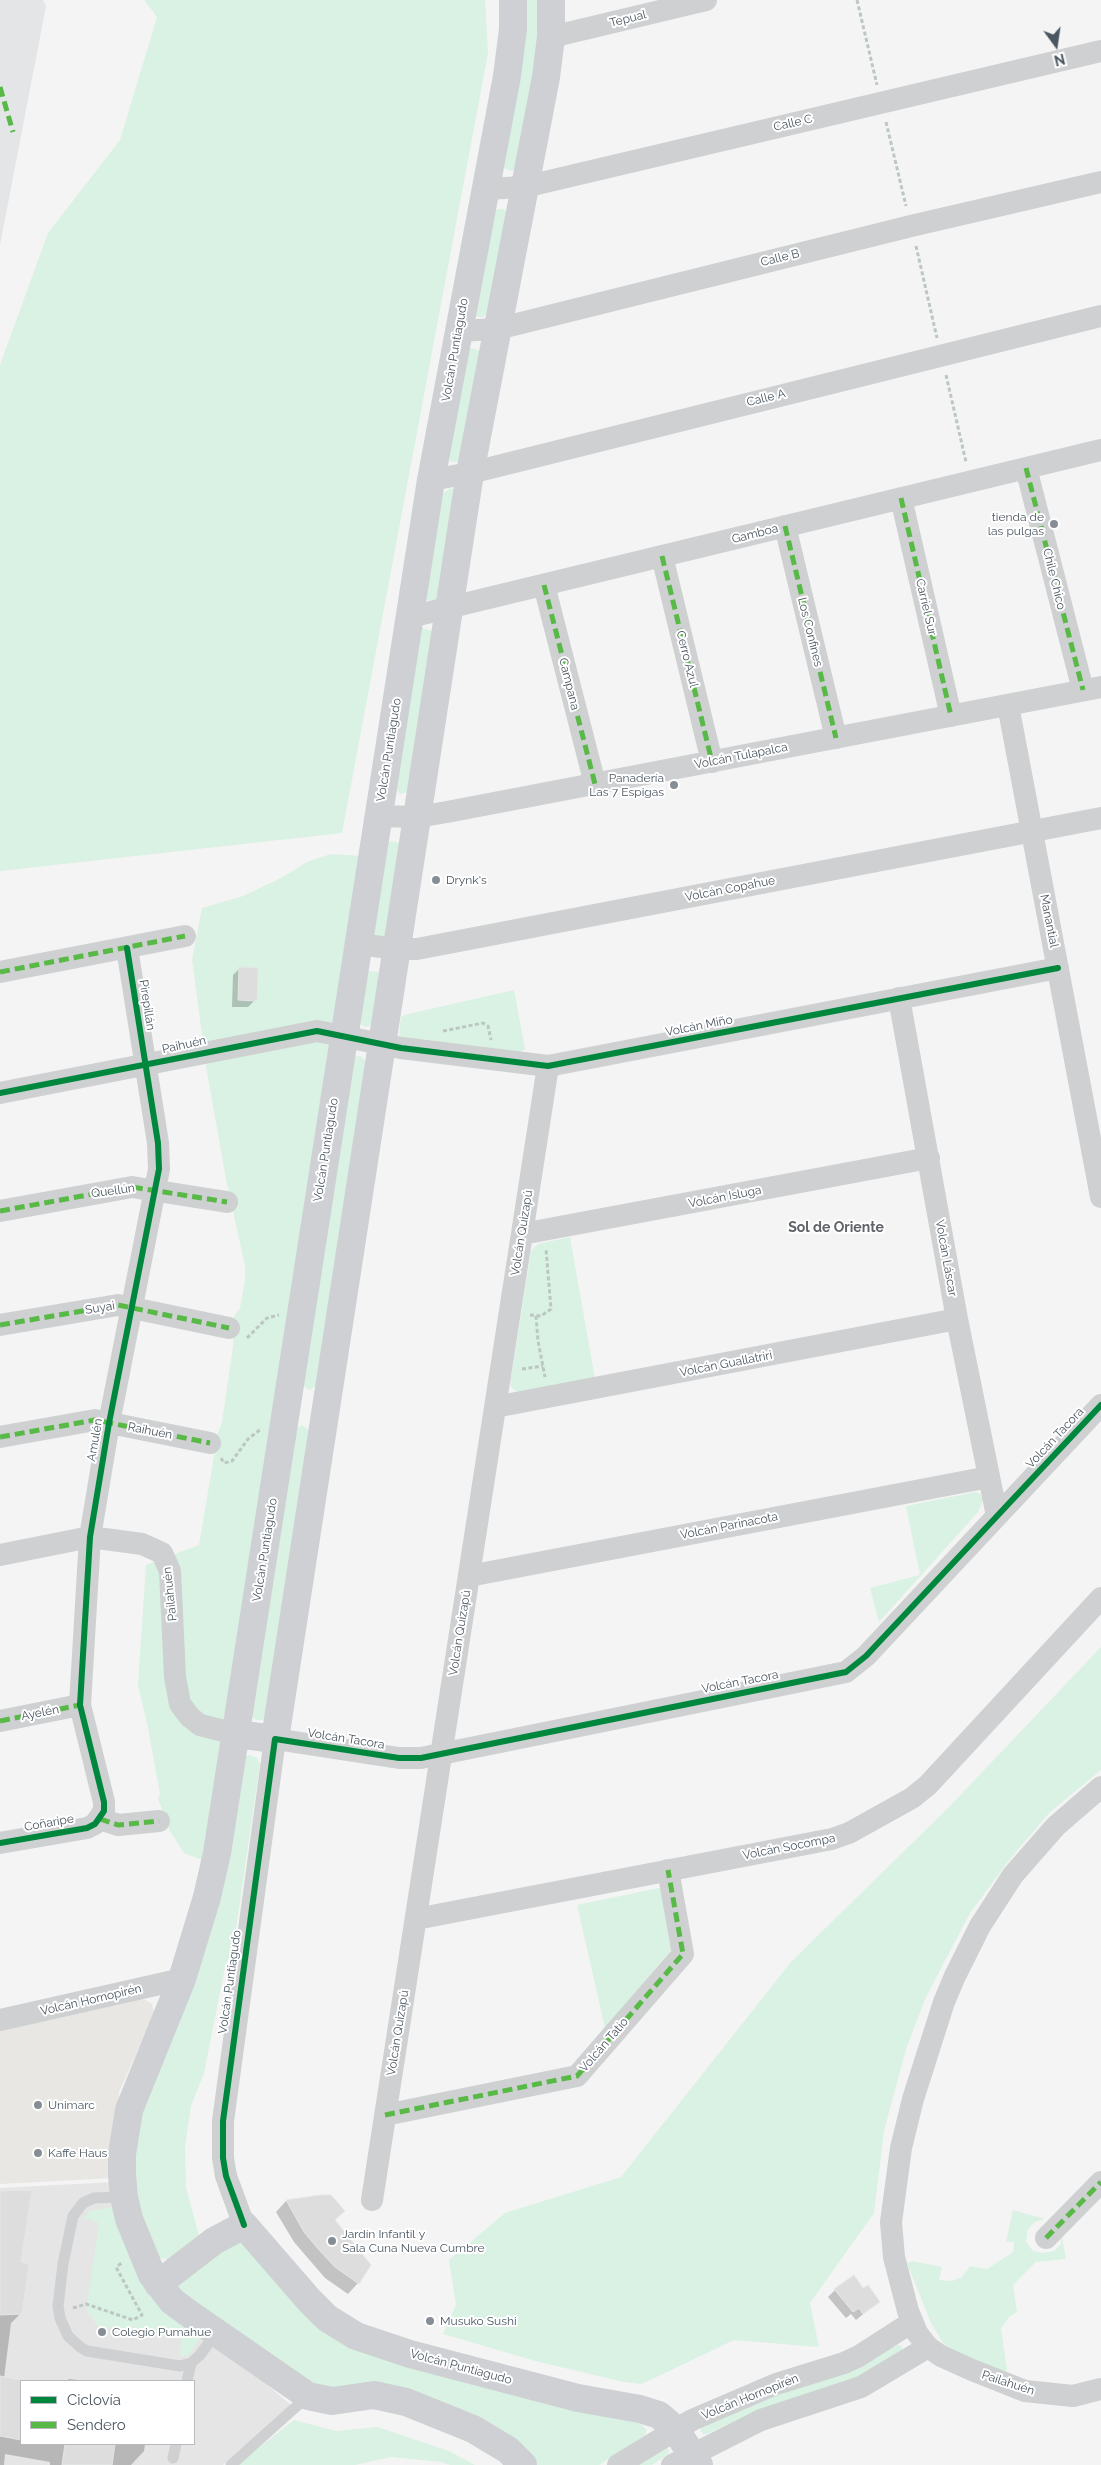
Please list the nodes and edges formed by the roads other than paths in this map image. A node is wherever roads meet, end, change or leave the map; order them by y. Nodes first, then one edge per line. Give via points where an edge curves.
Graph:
1 (513, 0) edge
2 (551, 0) edge
3 (564, 0) edge
4 (706, 0) edge
5 (551, 34) junction
6 (1101, 51) edge
7 (1101, 182) edge
8 (524, 187) junction
9 (484, 189) junction
10 (1101, 316) edge
11 (497, 328) junction
12 (459, 331) junction
13 (1101, 450) edge
14 (1026, 468) junction
15 (470, 473) junction
16 (431, 480) junction
17 (901, 498) junction
18 (785, 526) junction
19 (662, 556) junction
20 (544, 585) junction
21 (448, 608) junction
22 (410, 618) junction
23 (1092, 689) edge
24 (1008, 705) junction
25 (951, 716) junction
26 (836, 738) junction
27 (712, 762) junction
28 (594, 784) junction
29 (379, 816) junction
30 (417, 817) junction
31 (1101, 818) edge
32 (1032, 831) junction
33 (185, 936) dead end
34 (358, 944) junction
35 (127, 948) junction
36 (396, 949) junction
37 (1058, 968) junction
38 (0, 972) edge
39 (899, 998) junction
40 (344, 1035) junction
41 (381, 1044) junction
42 (145, 1065) junction
43 (548, 1066) junction
44 (0, 1093) edge
45 (929, 1158) junction
46 (156, 1190) junction
47 (1101, 1197) edge
48 (227, 1202) dead end
49 (0, 1211) edge
50 (522, 1234) junction
51 (132, 1306) junction
52 (957, 1319) junction
53 (0, 1325) edge
54 (230, 1328) road end
55 (287, 1404) junction
56 (1101, 1405) edge
57 (495, 1407) junction
58 (324, 1412) junction
59 (109, 1423) junction
60 (0, 1437) edge
61 (210, 1443) dead end
62 (989, 1476) junction
63 (997, 1516) junction
64 (90, 1537) junction
65 (0, 1555) edge
66 (469, 1576) junction
67 (1101, 1598) edge
68 (80, 1705) junction
69 (0, 1721) edge
70 (236, 1734) junction
71 (274, 1739) junction
72 (442, 1754) junction
73 (1101, 1787) edge
74 (100, 1819) junction
75 (159, 1821) dead end
76 (0, 1843) edge
77 (668, 1870) junction
78 (416, 1919) junction
79 (182, 1979) junction
80 (0, 2020) edge
81 (385, 2115) junction
82 (1101, 2182) edge
83 (124, 2197) junction
84 (372, 2200) dead end
85 (244, 2225) junction
86 (1046, 2238) dead end
87 (158, 2284) junction
88 (912, 2322) junction
89 (216, 2333) junction
90 (926, 2344) junction
91 (191, 2363) junction
92 (187, 2380) edge
93 (1101, 2389) edge
94 (308, 2396) junction
95 (675, 2429) junction
96 (176, 2445) edge
97 (173, 2458) dead end
98 (688, 2461) edge
99 (231, 2465) edge
100 (523, 2465) edge
101 (618, 2465) edge

1 - 9 main road, Volcán Puntiagudo via 507,76
2 - 5 main road, Volcán Puntiagudo
3 - 5 main road
4 - 5 street, Tepual
5 - 8 main road, Volcán Puntiagudo via 546,77
6 - 8 street, Calle C
7 - 11 street, Calle B
8 - 9 street, Calle C
8 - 11 main road, Volcán Puntiagudo
9 - 12 main road, Volcán Puntiagudo
10 - 15 street, Calle A
11 - 12 street, Calle B
11 - 15 main road, Volcán Puntiagudo
12 - 16 main road, Volcán Puntiagudo
13 - 14 street, Gamboa
14 - 17 street, Gamboa
14 - 23 street, Chile Chico
15 - 16 street, Calle A
15 - 21 main road, Volcán Puntiagudo
16 - 22 main road, Volcán Puntiagudo
17 - 18 street, Gamboa
17 - 25 street, Carriel Sur
18 - 19 street, Gamboa
18 - 26 street, Los Confines
19 - 20 street, Gamboa
19 - 27 street, Cerro Azul
20 - 21 street, Gamboa
20 - 28 street, Campana
21 - 22 street, Gamboa
21 - 30 main road, Volcán Puntiagudo
22 - 29 main road, Volcán Puntiagudo
23 - 24 street, Volcán Tulapalca
24 - 25 street, Volcán Tulapalca
24 - 32 street, Manantial
25 - 26 street, Volcán Tulapalca
26 - 27 street, Volcán Tulapalca
27 - 28 street, Volcán Tulapalca
28 - 30 street, Volcán Tulapalca
29 - 30 street, Volcán Tulapalca
29 - 34 main road, Volcán Puntiagudo
30 - 36 main road, Volcán Puntiagudo
31 - 32 street, Volcán Copahue
32 - 36 street, Volcán Copahue via 417,949
32 - 37 street, Manantial
33 - 35 street
34 - 36 street, Volcán Copahue
34 - 40 main road, Volcán Puntiagudo
35 - 38 street
35 - 42 street, Pirepillán
36 - 41 main road, Volcán Puntiagudo
37 - 39 street, Volcán Miño
37 - 47 street, Manantial
39 - 43 street, Volcán Miño
39 - 45 street, Volcán Láscar
40 - 41 street, Volcán Miño
40 - 42 street, Paihuén via 326,1031 305,1032
40 - 55 main road, Volcán Puntiagudo
41 - 43 street, Volcán Miño
41 - 58 main road, Volcán Puntiagudo
42 - 44 street, Paihuén
42 - 46 street, Amulén via 158,1143
43 - 50 street, Volcán Quizapú
45 - 50 street, Volcán Isluga
45 - 52 street, Volcán Láscar
46 - 48 street, Quellún
46 - 49 street, Quellún via 132,1187
46 - 51 street, Amulén
50 - 57 street, Volcán Quizapú
51 - 53 street, Suyai via 118,1305
51 - 54 street, Suyai
51 - 59 street, Amulén
52 - 57 street, Volcán Guallatriri
52 - 62 street, Volcán Láscar
55 - 58 main road
55 - 70 main road, Volcán Puntiagudo
56 - 63 street, Volcán Tacora
57 - 66 street, Volcán Quizapú
58 - 71 main road, Volcán Puntiagudo
59 - 60 street, Raihuén via 95,1420
59 - 61 street, Raihuén
59 - 64 street, Amulén
62 - 63 street, Volcán Láscar
62 - 66 street, Volcán Parinacota
63 - 72 street, Volcán Tacora via 866,1656 846,1672
64 - 65 street, Pailahuén
64 - 68 street, Amulén
64 - 70 street, Pailahuén via 142,1544 165,1557 170,1570 175,1677 180,1704 184,1712 200,1725
66 - 72 street, Volcán Quizapú
67 - 77 street, Volcán Socompa via 928,1786 912,1798 840,1837
68 - 69 street, Ayelén
68 - 74 street, Amulén via 104,1802
70 - 71 main road, Volcán Tacora
70 - 79 main road, Volcán Puntiagudo via 212,1875
71 - 72 street, Volcán Tacora via 399,1758
71 - 85 street, Volcán Puntiagudo via 222,2121 226,2176
72 - 78 street, Volcán Quizapú
73 - 88 street via 1056,1826 1013,1875 980,1926 944,2002 912,2099 893,2199 894,2257
74 - 75 street via 118,1825
74 - 76 street, Coñaripe via 87,1828
77 - 78 street, Volcán Socompa
77 - 81 street, Volcán Tatio via 683,1954 577,2076
78 - 81 street, Volcán Quizapú
79 - 80 street, Volcán Hornopirén
79 - 83 main road, Volcán Puntiagudo via 129,2110 122,2154
81 - 84 street, Volcán Quizapú
82 - 86 street
83 - 87 main road, Volcán Puntiagudo via 137,2243
83 - 91 lane via 94,2198 83,2203 72,2216 58,2312 68,2336 87,2351 180,2366
85 - 87 main road via 214,2241
85 - 95 main road, Volcán Puntiagudo via 327,2318 356,2336 410,2354 578,2398 648,2411 664,2418
87 - 89 main road, Volcán Puntiagudo via 172,2301
88 - 90 street
88 - 95 street, Volcán Hornopirén via 844,2363 776,2384
89 - 91 lane
89 - 94 main road, Volcán Puntiagudo
90 - 93 street, Pailahuén via 940,2356 1025,2391 1073,2396
90 - 98 street, Volcán Hornopirén via 861,2387 781,2412
91 - 92 lane
94 - 99 lane
94 - 100 main road, Volcán Puntiagudo via 332,2401 374,2395 406,2402 473,2429 508,2450
95 - 98 main road, Volcán Puntiagudo
95 - 101 street, Volcán Hornopirén
96 - 97 lane

